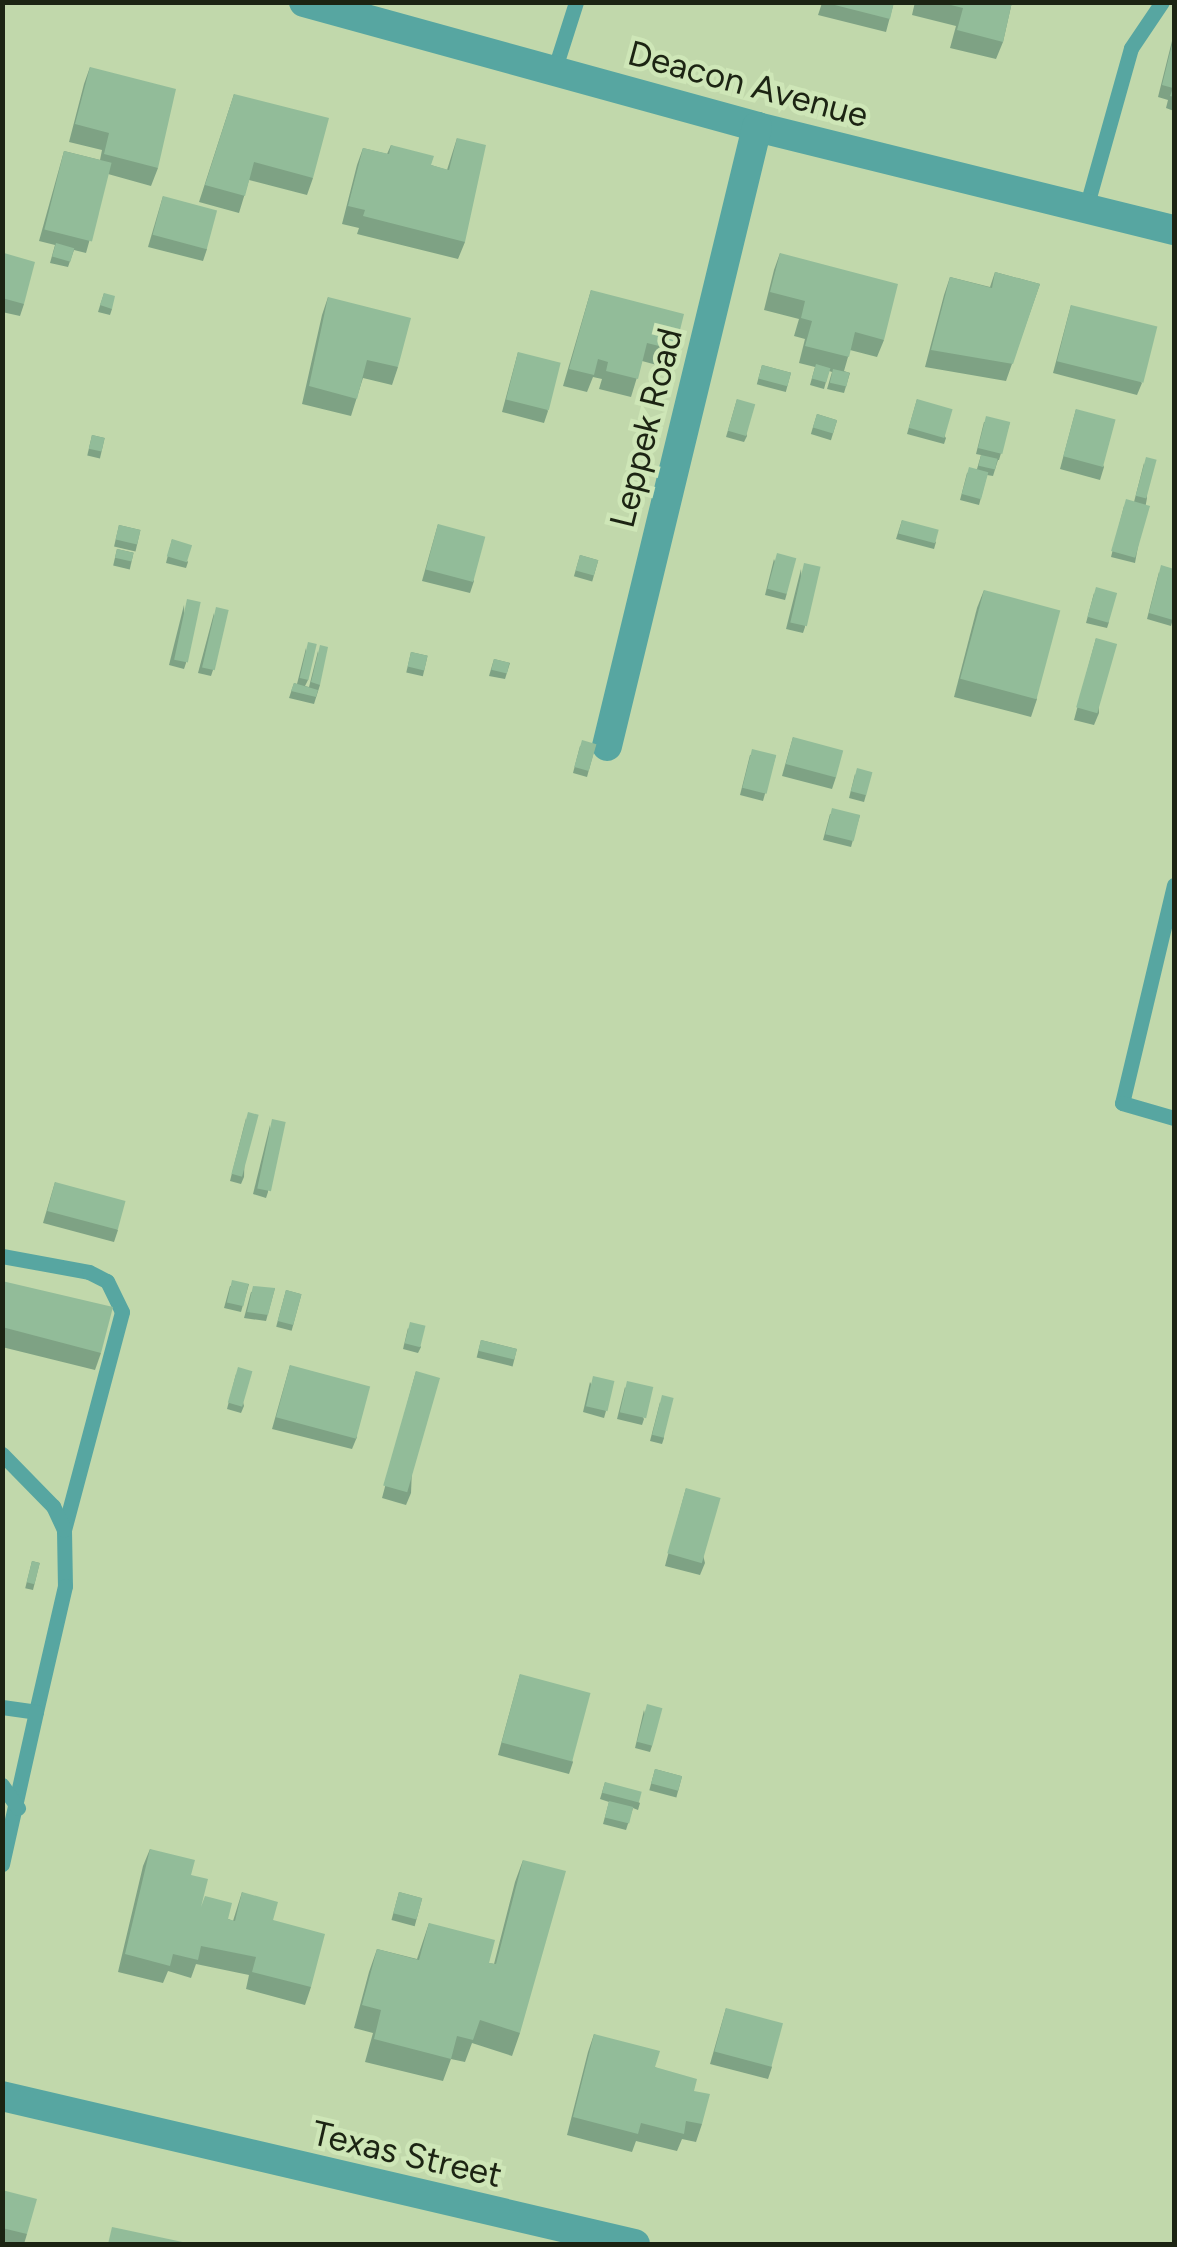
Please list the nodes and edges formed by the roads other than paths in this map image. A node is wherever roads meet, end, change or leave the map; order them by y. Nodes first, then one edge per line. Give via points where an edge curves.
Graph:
1 (304, 2) edge
2 (576, 2) edge
3 (1162, 2) edge
4 (554, 71) junction
5 (757, 127) junction
6 (1086, 208) junction
7 (1174, 230) edge
8 (608, 746) dead end
9 (1174, 885) edge
10 (1174, 1118) edge
11 (2, 1256) edge
12 (2, 1454) edge
13 (64, 1530) junction
14 (2, 1706) edge
15 (36, 1712) junction
16 (2, 1785) edge
17 (18, 1808) junction
18 (2, 1864) edge
19 (2, 2096) edge
20 (635, 2244) edge

1 - 4 street, Deacon Avenue
2 - 4 lane
3 - 6 lane via 1131,48
4 - 5 street, Deacon Avenue
5 - 6 street, Deacon Avenue
5 - 8 street, Leppek Road
6 - 7 street, Deacon Avenue
9 - 10 lane via 1122,1104
11 - 13 lane via 89,1272 107,1281 122,1312 104,1401
12 - 13 lane via 53,1506
13 - 15 lane via 65,1586
14 - 15 lane
15 - 17 lane
16 - 17 lane
17 - 18 lane
19 - 20 street, Texas Street

